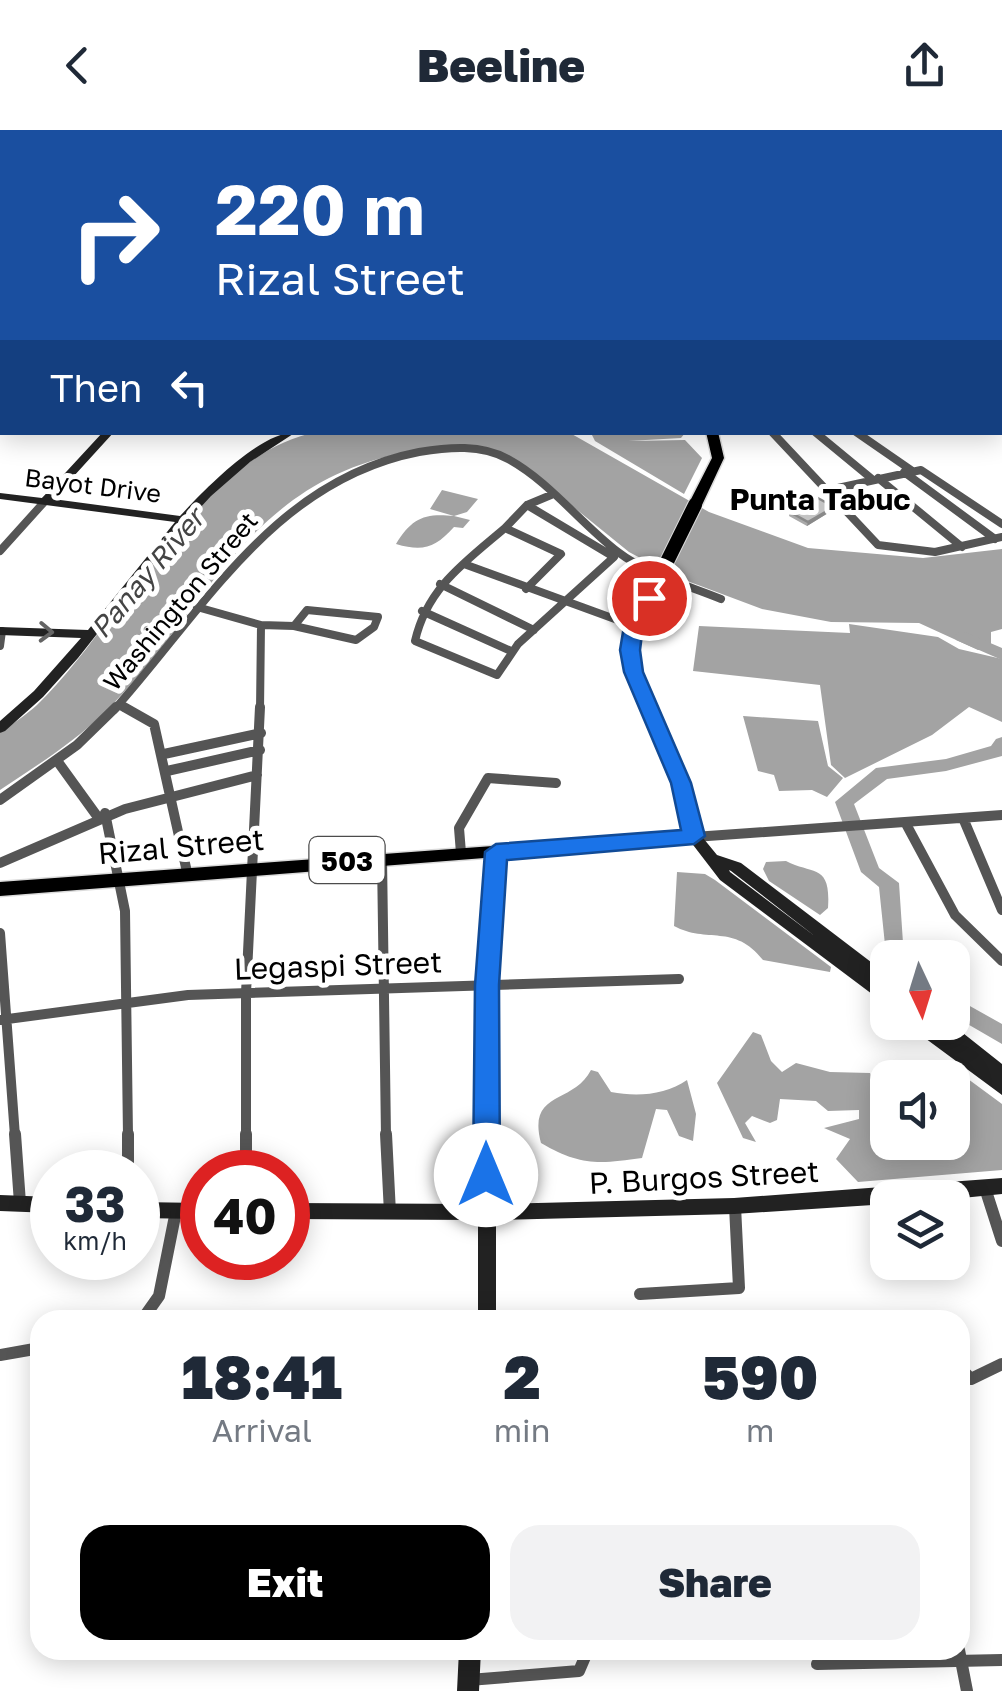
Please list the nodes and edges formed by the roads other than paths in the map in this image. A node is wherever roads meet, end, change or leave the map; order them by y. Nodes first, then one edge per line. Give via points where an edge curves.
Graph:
1 (490, 130) edge
2 (528, 130) edge
3 (106, 435) edge
4 (286, 435) edge
5 (713, 435) edge
6 (775, 435) edge
7 (819, 435) edge
8 (860, 435) edge
9 (908, 471) junction
10 (875, 479) junction
11 (824, 490) junction
12 (551, 495) junction
13 (0, 496) edge
14 (46, 500) junction
15 (527, 505) junction
16 (180, 520) junction
17 (1002, 524) edge
18 (506, 528) junction
19 (998, 538) edge
20 (584, 539) junction
21 (962, 547) junction
22 (0, 551) edge
23 (561, 554) junction
24 (464, 564) junction
25 (440, 584) junction
26 (526, 588) junction
27 (720, 598) dead end
28 (565, 604) junction
29 (197, 606) junction
30 (422, 610) junction
31 (261, 625) junction
32 (294, 626) junction
33 (634, 626) junction
34 (534, 630) junction
35 (92, 634) junction
36 (1, 636) edge
37 (511, 651) junction
38 (118, 706) junction
39 (0, 728) edge
40 (261, 732) junction
41 (260, 750) junction
42 (164, 754) junction
43 (58, 762) junction
44 (167, 771) junction
45 (257, 775) junction
46 (556, 783) dead end
47 (172, 791) junction
48 (0, 800) edge
49 (101, 815) junction
50 (1002, 815) edge
51 (963, 818) junction
52 (906, 822) junction
53 (694, 836) junction
54 (496, 852) junction
55 (460, 853) junction
56 (382, 858) junction
57 (715, 860) junction
58 (0, 862) edge
59 (255, 868) junction
60 (187, 872) junction
61 (122, 878) junction
62 (0, 889) edge
63 (1002, 910) edge
64 (0, 933) edge
65 (1002, 961) edge
66 (870, 970) edge
67 (679, 979) dead end
68 (487, 985) junction
69 (382, 986) junction
70 (870, 986) edge
71 (246, 992) junction
72 (126, 1002) junction
73 (3, 1019) edge
74 (939, 1040) edge
75 (959, 1040) edge
76 (1002, 1073) edge
77 (1002, 1088) edge
78 (128, 1150) edge
79 (246, 1150) edge
80 (994, 1187) edge
81 (0, 1203) edge
82 (20, 1203) junction
83 (30, 1204) edge
84 (734, 1206) junction
85 (160, 1211) edge
86 (176, 1211) junction
87 (180, 1211) edge
88 (310, 1211) edge
89 (390, 1213) junction
90 (486, 1213) junction
91 (1002, 1241) edge
92 (640, 1294) dead end
93 (149, 1310) edge
94 (487, 1310) edge
95 (30, 1350) edge
96 (0, 1355) edge
97 (1002, 1364) edge
98 (970, 1378) edge
99 (970, 1657) edge
100 (469, 1660) edge
101 (584, 1660) edge
102 (889, 1660) edge
103 (962, 1660) edge
104 (1002, 1660) edge
105 (817, 1664) dead end
106 (468, 1685) edge
107 (968, 1691) edge

1 - 2 street
3 - 14 street
4 - 16 street
5 - 33 main road, bridge via 718,458
6 - 11 street
7 - 10 street
8 - 9 street
9 - 10 street
9 - 17 street via 921,470
9 - 19 street
10 - 11 street
10 - 21 street
11 - 21 street via 878,544 935,552
12 - 15 street
12 - 27 street, Washington Street via 622,556
12 - 29 street, Washington Street via 494,452 442,449 382,462 347,473 276,519
13 - 14 street, Bayot Drive
14 - 16 street, Bayot Drive
14 - 22 street
15 - 18 street
15 - 20 street
16 - 35 street
18 - 23 street
18 - 24 street
19 - 21 street
20 - 23 street
20 - 28 street via 614,557
23 - 26 street
24 - 25 street
24 - 26 street
25 - 30 street
25 - 34 street
26 - 28 street
28 - 33 street
28 - 34 street
29 - 31 street
29 - 38 street, Washington Street
30 - 37 street
30 - 37 street via 415,641 470,667 498,675
31 - 32 street
31 - 40 street
32 - 32 street via 307,610 378,617 356,640
33 - 53 main road via 634,672 681,783
34 - 37 street
36 -> 35 street
35 - 39 street via 39,698
38 - 42 street via 154,724
38 - 43 street, Washington Street
40 - 41 street
40 - 42 street
41 - 44 street
41 - 45 street
42 - 44 street
43 - 48 street, Washington Street
43 - 49 street
44 - 47 street
45 - 47 street
45 - 59 street
46 - 55 street via 488,778 458,828
47 - 49 street
47 - 60 street
49 - 58 street
49 - 61 street
50 - 51 street, Rizal Street
51 - 52 street, Rizal Street
51 - 63 street
52 - 53 street, Rizal Street
52 - 65 street via 944,905
53 - 54 main road, Rizal Street / 503
53 - 57 street
54 - 55 main road, Rizal Street / 503
54 - 68 street
55 - 56 main road, Rizal Street / 503
56 - 59 main road, Rizal Street / 503
56 - 69 street
57 - 66 street via 736,867
57 - 70 street via 725,876
59 - 60 main road, Rizal Street / 503
59 - 71 street
60 - 61 main road, Rizal Street / 503
61 - 62 main road, Rizal Street / 503
61 - 72 street
64 - 73 street
67 - 68 street, Legaspi Street
68 - 69 street, Legaspi Street
68 - 90 street
69 - 71 street, Legaspi Street
69 - 89 street
71 - 72 street, Legaspi Street
71 - 79 street
72 - 73 street, Legaspi Street
72 - 78 street
73 - 82 street
74 - 77 street
75 - 76 street
80 - 84 street, P. Burgos Street
80 - 91 street
81 - 82 street
82 - 83 street
84 - 90 street, P. Burgos Street
84 - 92 street via 738,1288
85 - 86 street
86 - 87 street
86 - 93 street via 159,1296
88 - 89 street, P. Burgos Street
89 - 90 street, P. Burgos Street
90 - 94 street
95 - 96 street
97 - 98 street
99 - 104 street
100 - 106 street
101 - 106 street via 580,1672
102 - 105 street
103 - 107 street

